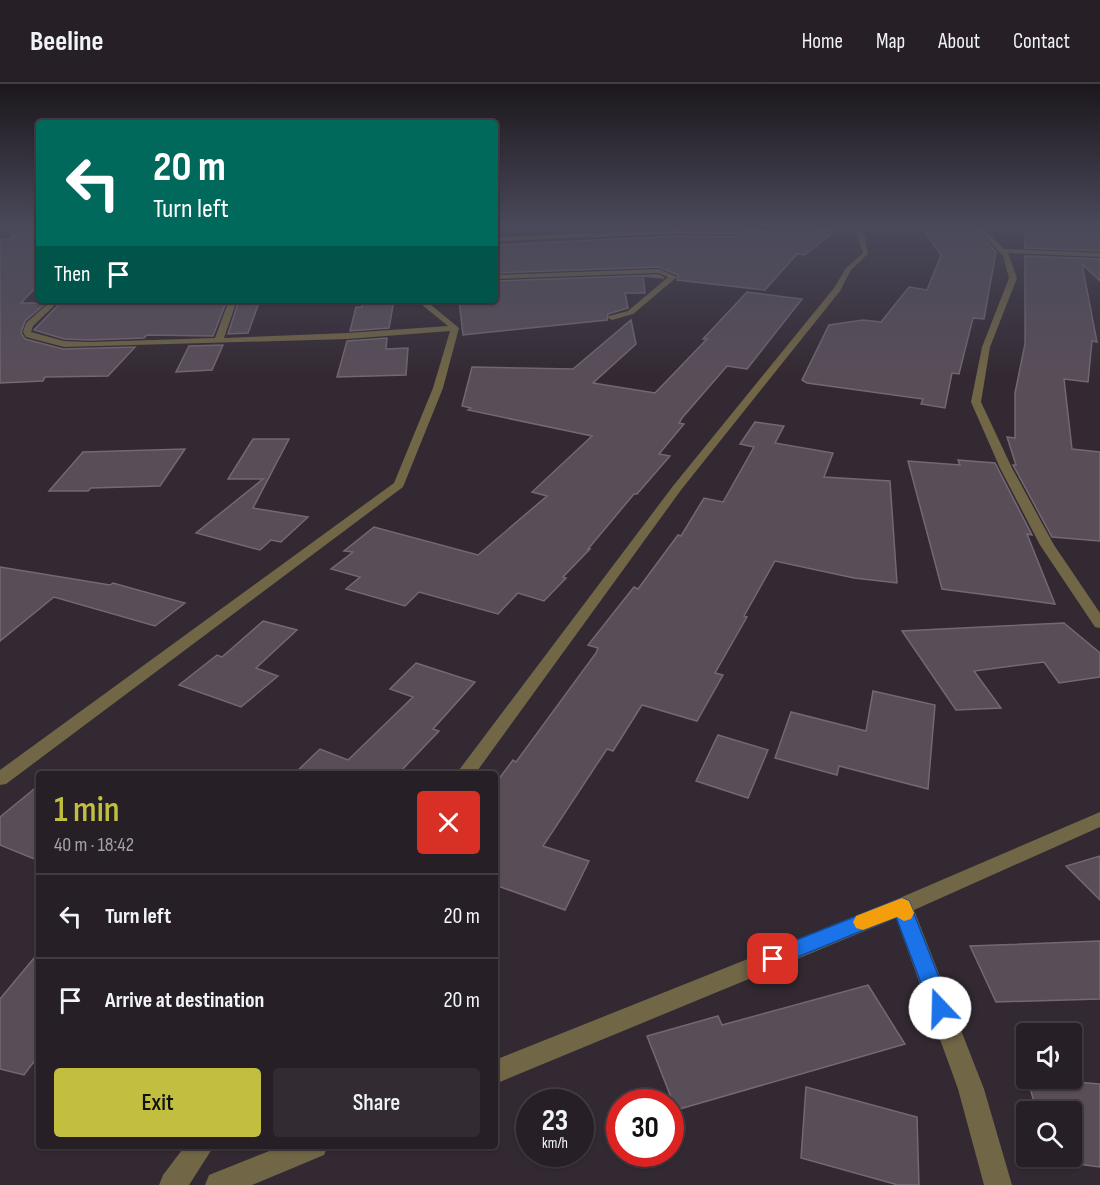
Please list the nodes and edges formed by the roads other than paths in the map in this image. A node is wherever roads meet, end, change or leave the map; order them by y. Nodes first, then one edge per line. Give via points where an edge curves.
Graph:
1 (539, 275) edge
2 (669, 275) edge
3 (844, 275) edge
4 (1012, 275) edge
5 (498, 277) edge
6 (53, 303) edge
7 (232, 303) edge
8 (424, 303) edge
9 (612, 318) dead end
10 (455, 328) junction
11 (219, 340) junction
12 (1100, 624) edge
13 (467, 771) edge
14 (0, 779) edge
15 (1100, 819) edge
16 (902, 906) junction
17 (498, 1071) edge
18 (199, 1149) edge
19 (308, 1149) edge
20 (173, 1185) edge
21 (219, 1185) edge
22 (998, 1185) edge

1 - 5 street
2 - 9 street via 673,277 636,310
3 - 13 street via 677,488
4 - 12 street via 986,347 976,402 1047,546
6 - 11 street via 29,325 29,335 64,344 90,345
7 - 11 street
8 - 10 street
10 - 11 street
10 - 14 street via 438,388 399,485
15 - 16 street
16 - 17 street
16 - 22 street via 971,1089
18 - 20 street
19 - 21 street

